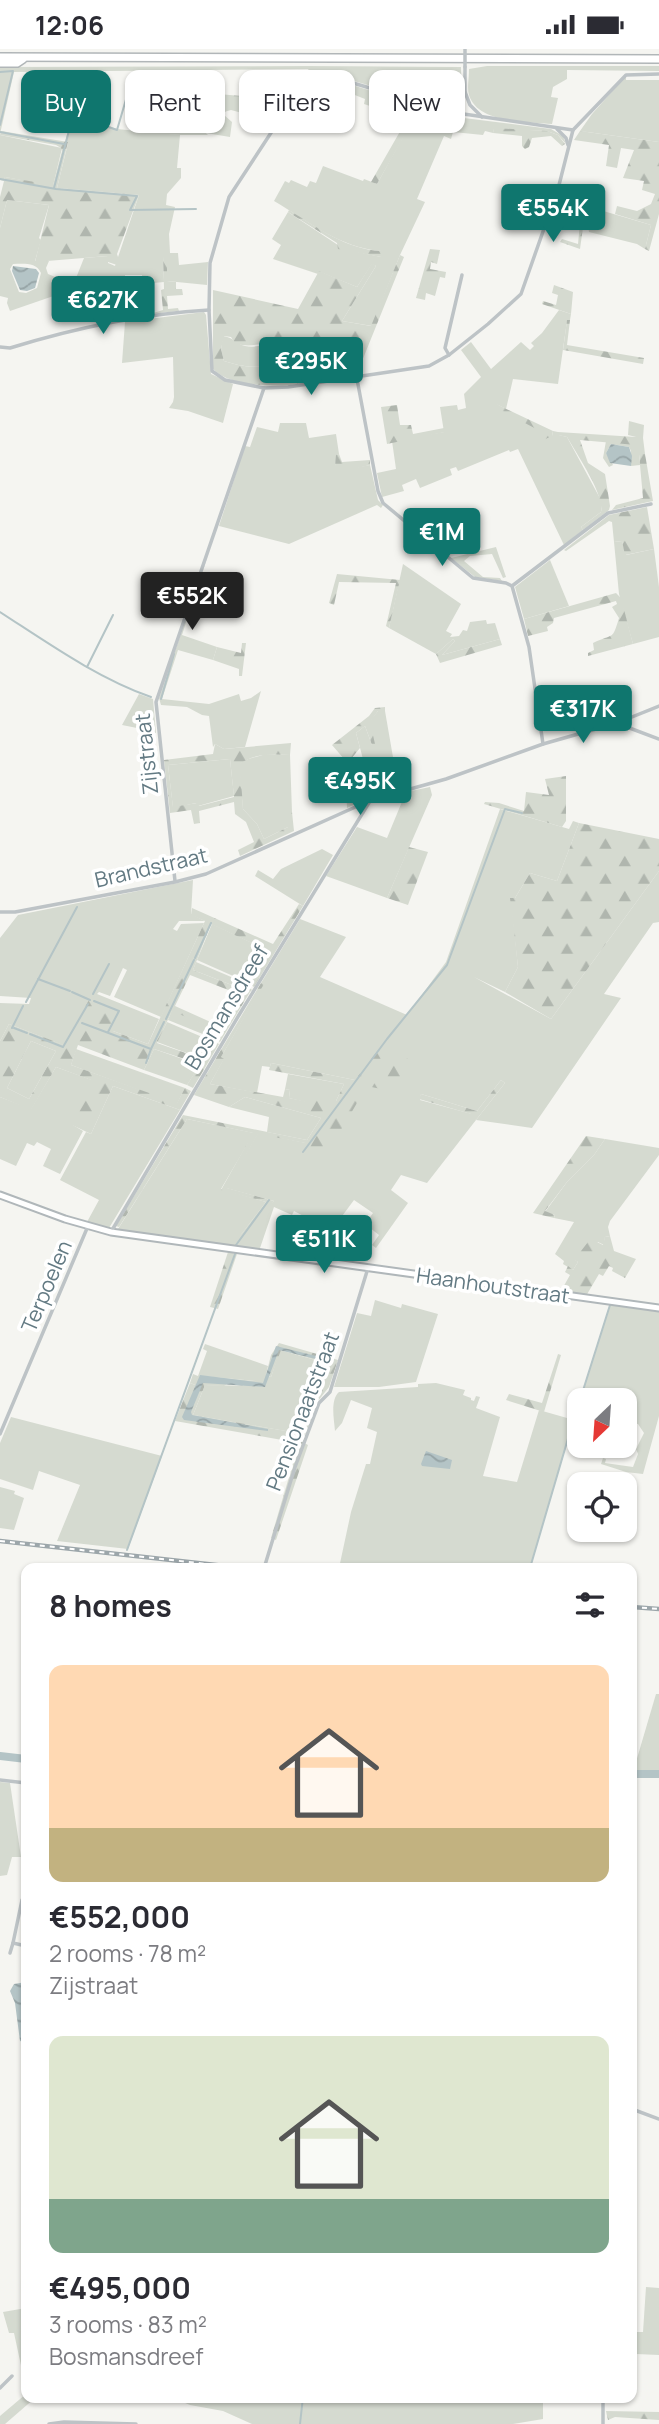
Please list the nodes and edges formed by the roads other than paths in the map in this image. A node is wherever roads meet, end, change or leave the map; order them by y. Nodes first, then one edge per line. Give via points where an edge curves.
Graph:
1 (465, 49) edge
2 (0, 57) edge
3 (25, 57) junction
4 (659, 59) edge
5 (0, 63) edge
6 (465, 70) edge
7 (659, 74) edge
8 (369, 88) edge
9 (465, 92) edge
10 (465, 115) edge
11 (484, 118) junction
12 (555, 127) junction
13 (573, 129) junction
14 (569, 147) junction
15 (462, 275) dead end
16 (209, 310) junction
17 (0, 348) edge
18 (449, 355) junction
19 (356, 379) junction
20 (264, 388) junction
21 (651, 504) dead end
22 (512, 586) junction
23 (659, 706) edge
24 (617, 723) junction
25 (659, 739) edge
26 (543, 744) junction
27 (370, 800) junction
28 (175, 882) junction
29 (0, 912) edge
30 (0, 1195) edge
31 (88, 1226) junction
32 (111, 1232) junction
33 (368, 1268) junction
34 (659, 1308) edge
35 (0, 1434) edge
36 (266, 1563) edge
37 (0, 1780) edge
38 (21, 1782) edge
39 (21, 1906) edge
40 (20, 1911) joint
41 (13, 1943) junction
42 (21, 1945) edge
43 (10, 1954) dead end
44 (637, 2111) edge
45 (659, 2119) edge
46 (12, 2376) dead end
47 (0, 2388) edge
48 (603, 2403) edge
49 (48, 2424) edge
50 (117, 2424) edge
51 (136, 2424) edge
52 (603, 2424) edge

1 - 6 street, bridge
2 - 3 highway
3 - 4 highway
3 - 5 highway
7 - 13 street via 626,75
8 - 16 street via 323,74 306,78 229,197 210,263
9 - 11 street via 470,105
10 - 11 street
11 - 12 street
12 - 13 street
12 - 14 street
13 - 14 street
14 - 18 street via 520,293
15 - 18 street via 445,348
16 - 17 street via 110,322
16 - 20 street via 212,371 225,380
18 - 19 street via 429,366
19 - 20 street
19 - 22 street via 383,503 473,578
20 - 28 street, Zijstraat via 156,702
21 - 22 street via 608,513
22 - 26 street via 529,647
23 - 24 street, Brandstraat
24 - 25 street
24 - 26 street, Brandstraat
26 - 27 street, Brandstraat
27 - 28 street, Brandstraat via 206,874
27 - 32 street, Bosmansdreef
28 - 29 street, Brandstraat
30 - 31 street, Haanhoutstraat
31 - 32 street, Haanhoutstraat
31 - 35 street, Terpoelen
32 - 33 street, Haanhoutstraat
33 - 34 street, Haanhoutstraat
33 - 36 street, Pensionaatstraat via 330,1392 319,1403
37 - 38 street
39 - 40 street
40 - 41 street
41 - 42 street
41 - 43 street
44 - 45 street
46 - 47 street
48 - 52 street
49 - 50 street
50 - 51 street

